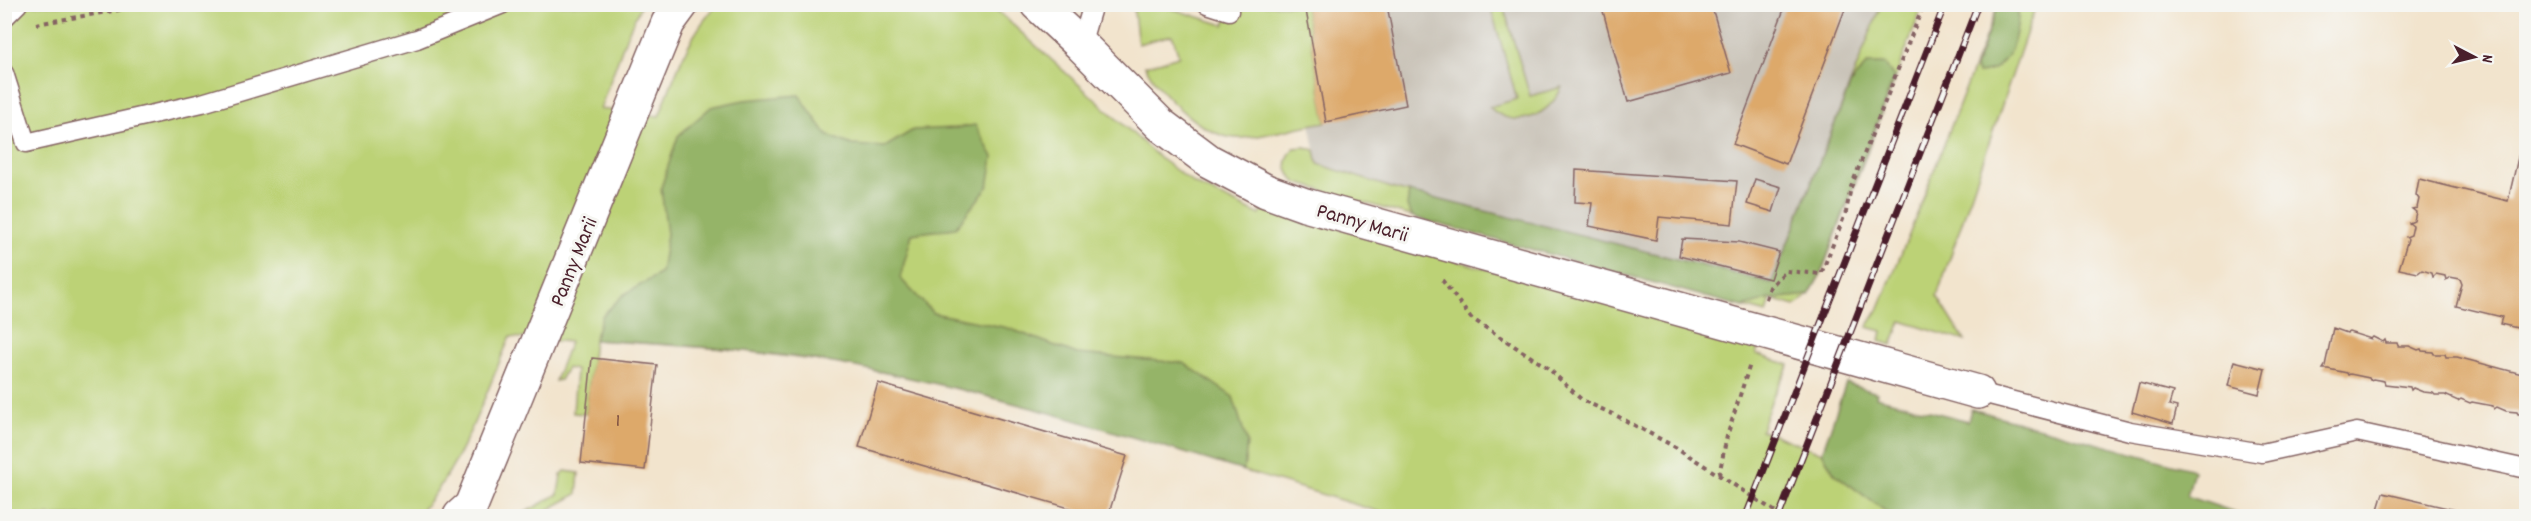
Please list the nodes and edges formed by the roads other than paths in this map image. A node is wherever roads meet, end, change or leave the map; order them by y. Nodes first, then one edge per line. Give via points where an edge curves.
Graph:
1 (18, 4) edge
2 (503, 4) edge
3 (682, 4) edge
4 (1037, 4) edge
5 (1093, 4) edge
6 (1207, 4) edge
7 (1229, 11) dead end
8 (4, 18) edge
9 (1081, 45) junction
10 (4, 74) edge
11 (1978, 392) joint
12 (2526, 469) edge
13 (460, 516) edge

1 - 8 lane
2 - 10 lane via 417,39 202,103 26,143
3 - 13 street, Panny Marii via 668,23 471,506
4 - 9 street, Panny Marii
5 - 9 lane
6 - 7 lane
9 - 11 street, Panny Marii via 1161,125 1209,161 1266,190 1305,205
11 - 12 lane via 2130,431 2262,453 2357,432

